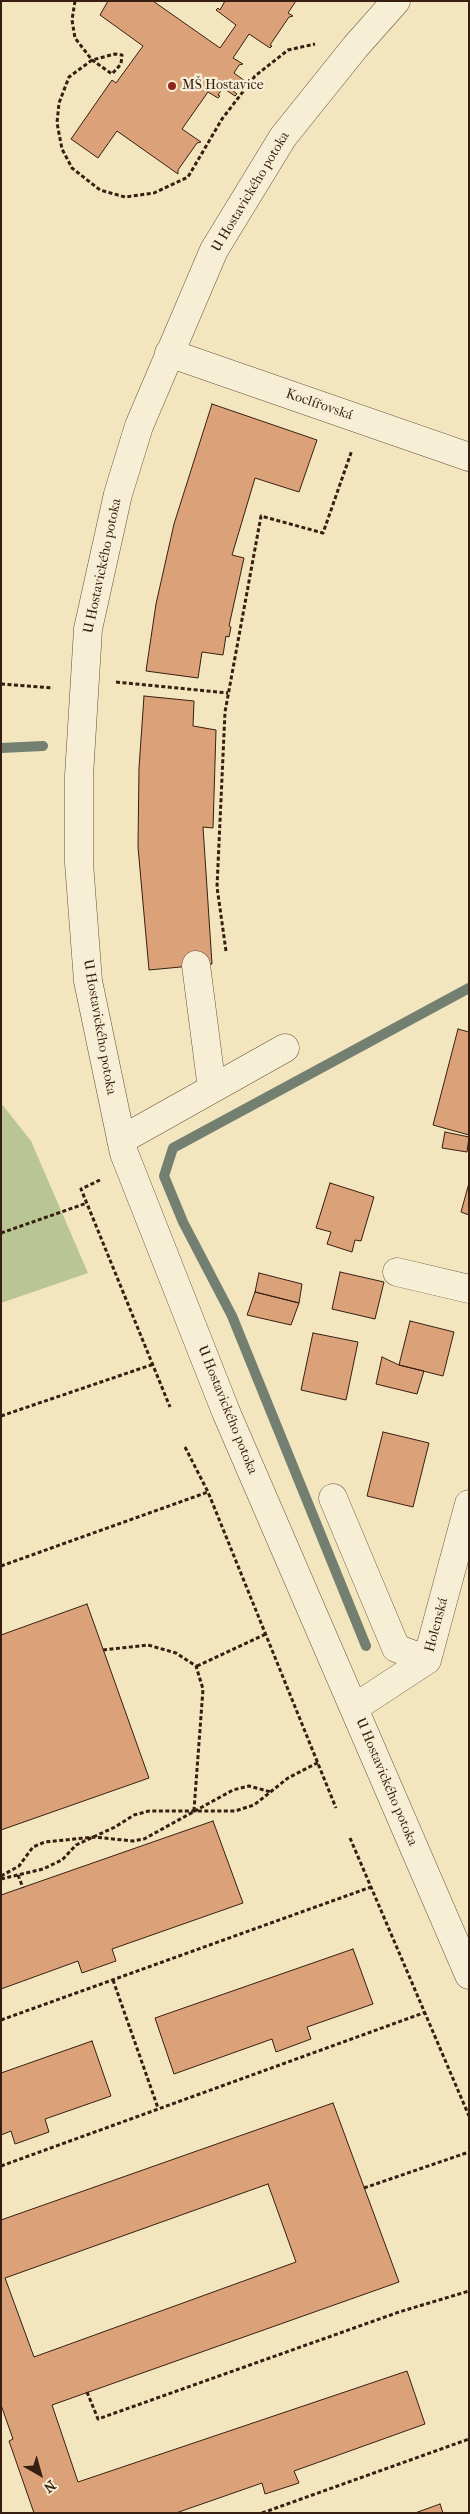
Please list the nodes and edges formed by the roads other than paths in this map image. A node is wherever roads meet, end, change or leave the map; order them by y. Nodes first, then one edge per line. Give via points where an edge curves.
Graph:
1 (396, 1) edge
2 (169, 353) junction
3 (469, 457) edge
4 (196, 965) dead end
5 (285, 1048) dead end
6 (212, 1089) junction
7 (121, 1140) junction
8 (398, 1272) dead end
9 (469, 1289) edge
10 (333, 1498) dead end
11 (469, 1504) edge
12 (427, 1660) junction
13 (354, 1708) junction
14 (469, 1975) edge

1 - 2 street, U Hostavického potoka via 278,145 214,250
2 - 3 street, Koclířovská
2 - 7 street, U Hostavického potoka via 139,426 118,494 88,629 79,776 79,863 88,981
4 - 6 street
5 - 6 street
6 - 7 street
7 - 13 street, U Hostavického potoka via 226,1412
8 - 9 street
10 - 12 street via 396,1648
11 - 12 street, Holenská
12 - 13 street, Holenská
13 - 14 street, U Hostavického potoka

